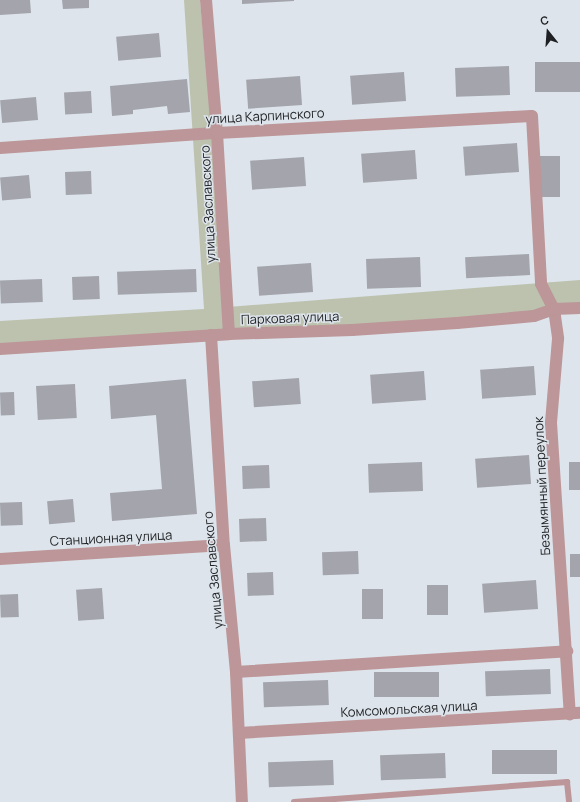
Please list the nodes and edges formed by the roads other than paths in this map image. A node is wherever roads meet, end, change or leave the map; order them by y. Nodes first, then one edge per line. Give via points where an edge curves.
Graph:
1 (206, 0) edge
2 (532, 116) joint
3 (217, 133) junction
4 (0, 148) edge
5 (554, 308) junction
6 (580, 308) edge
7 (229, 334) junction
8 (211, 335) junction
9 (0, 349) edge
10 (224, 545) junction
11 (0, 559) edge
12 (566, 651) junction
13 (236, 672) junction
14 (575, 714) edge
15 (239, 733) junction
16 (242, 802) edge
17 (294, 802) edge
18 (569, 802) edge

1 - 3 street, улица Заславского
2 - 3 street, улица Карпинского
2 - 5 street, Безымянный переулок via 541,284
3 - 4 street, улица Карпинского
3 - 7 street, улица Заславского
5 - 6 street, Парковая улица
5 - 7 street, Парковая улица via 534,316 456,323
5 - 12 street, Безымянный переулок via 558,339 551,424
7 - 8 street, Парковая улица
8 - 9 street, Парковая улица
8 - 10 street, улица Заславского
10 - 11 street, Станционная улица
10 - 13 street, улица Заславского
12 - 13 street
12 - 14 street, Безымянный переулок
13 - 15 street, улица Заславского
14 - 15 street, Комсомольская улица
15 - 16 street, улица Заславского
17 - 18 lane via 567,782

